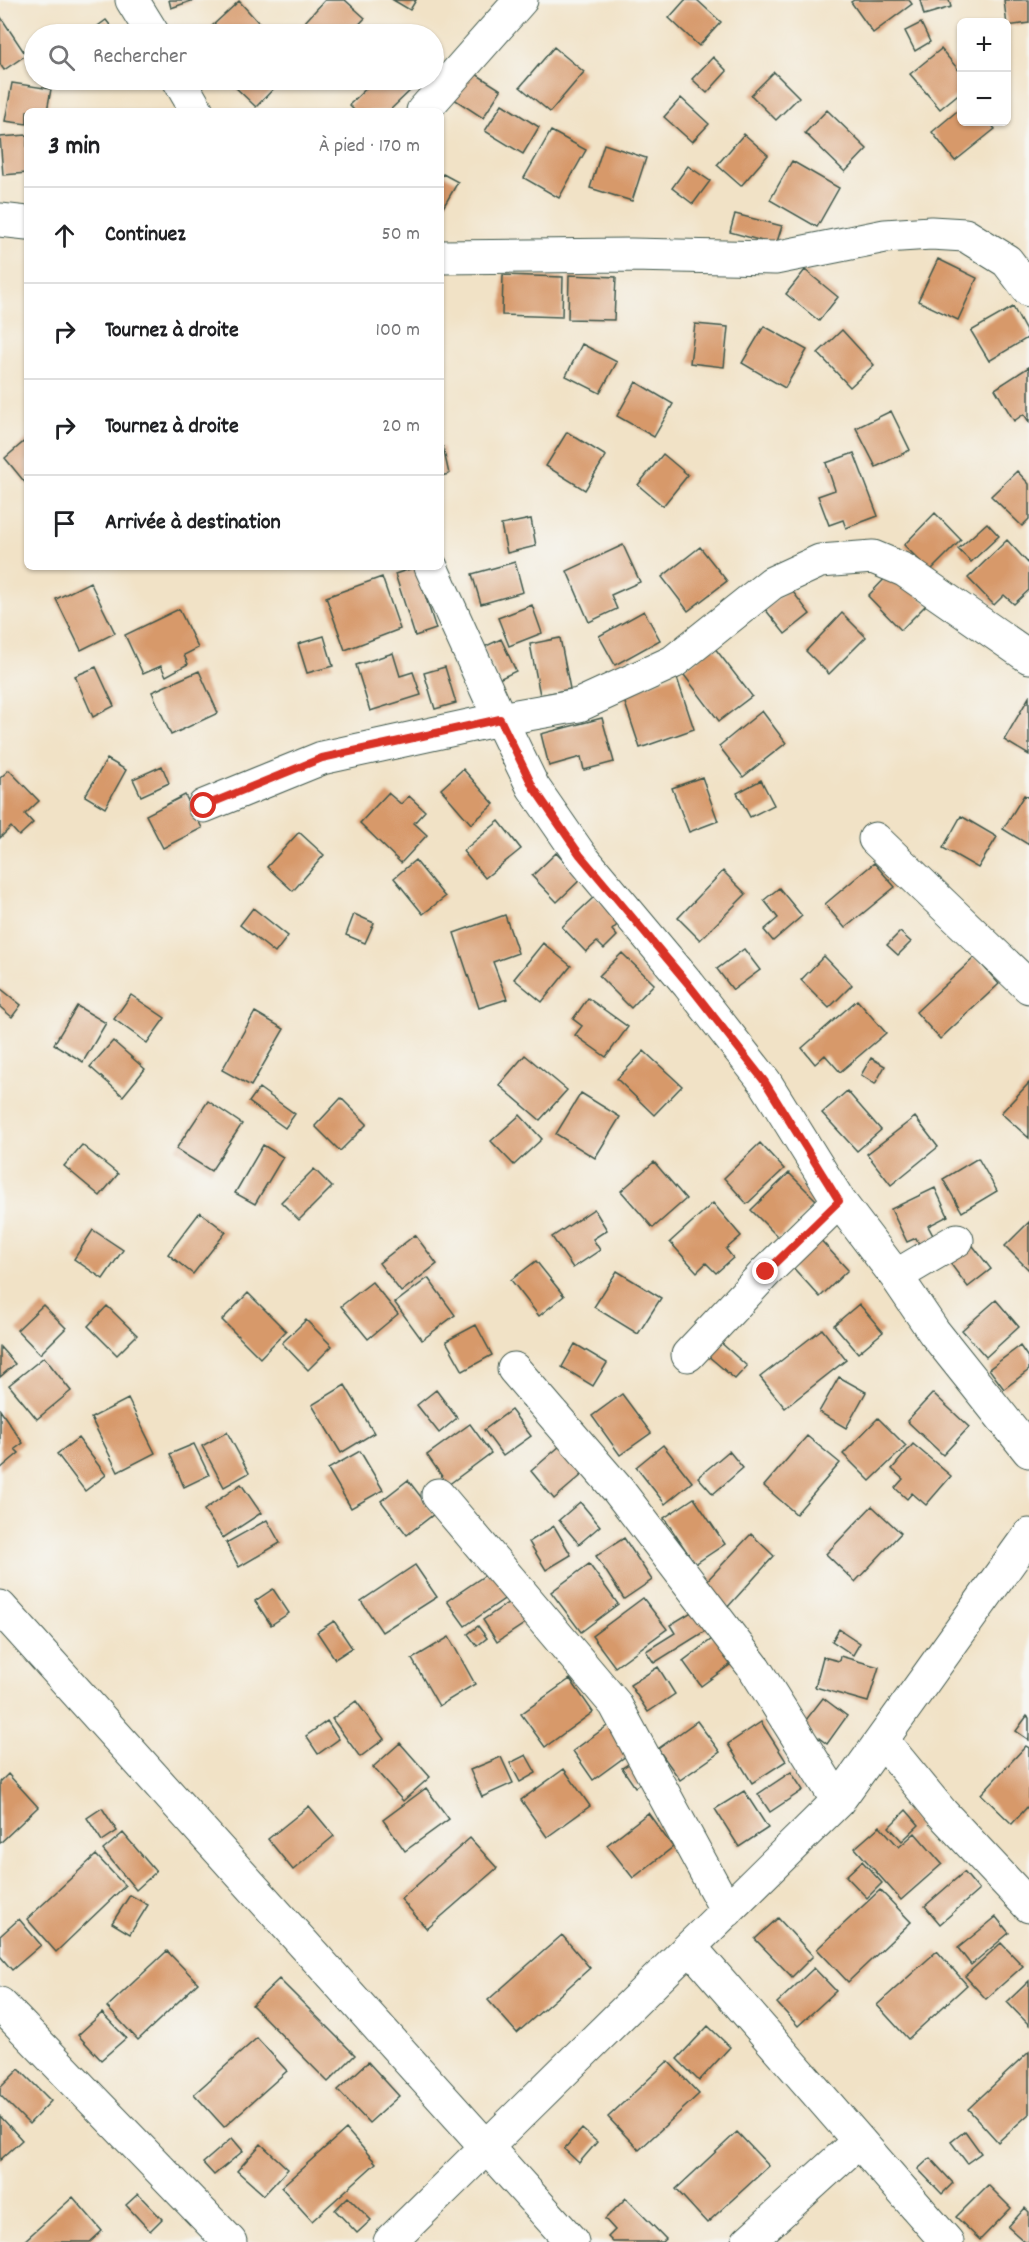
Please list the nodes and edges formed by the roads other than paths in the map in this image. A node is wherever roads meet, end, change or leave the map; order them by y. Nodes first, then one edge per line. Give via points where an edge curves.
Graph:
1 (132, 0) edge
2 (521, 0) edge
3 (147, 24) edge
4 (444, 87) edge
5 (185, 90) edge
6 (442, 90) edge
7 (195, 108) edge
8 (426, 108) edge
9 (0, 220) edge
10 (24, 223) edge
11 (444, 258) edge
12 (1029, 290) edge
13 (432, 570) edge
14 (1029, 657) edge
15 (500, 719) junction
16 (204, 806) dead end
17 (875, 839) dead end
18 (1029, 987) edge
19 (839, 1201) junction
20 (957, 1240) dead end
21 (896, 1276) junction
22 (688, 1355) dead end
23 (514, 1369) dead end
24 (1029, 1451) edge
25 (438, 1495) dead end
26 (1029, 1535) edge
27 (0, 1607) edge
28 (882, 1740) junction
29 (838, 1800) junction
30 (1029, 1906) edge
31 (727, 1911) junction
32 (690, 1947) junction
33 (0, 2004) edge
34 (859, 2141) junction
35 (487, 2147) junction
36 (230, 2242) edge
37 (390, 2242) edge
38 (572, 2242) edge
39 (748, 2242) edge
40 (947, 2242) edge

1 - 3 street
2 - 4 street
5 - 7 street
6 - 8 street
9 - 10 street
11 - 12 street via 775,258 885,236 965,234 1007,261
13 - 15 street
14 - 15 street via 904,570 873,557 820,561 772,583 673,662 579,705
15 - 16 street via 322,758
15 - 19 street via 533,787 580,855 765,1082
17 - 18 street
19 - 21 street
19 - 22 street
20 - 21 street
21 - 24 street via 934,1332
23 - 29 street via 618,1490 755,1669
25 - 31 street via 615,1704
26 - 28 street
27 - 35 street
28 - 29 street
28 - 30 street via 942,1813
29 - 31 street
31 - 32 street
32 - 34 street
32 - 35 street
33 - 36 street
34 - 39 street
34 - 40 street
35 - 37 street
35 - 38 street

